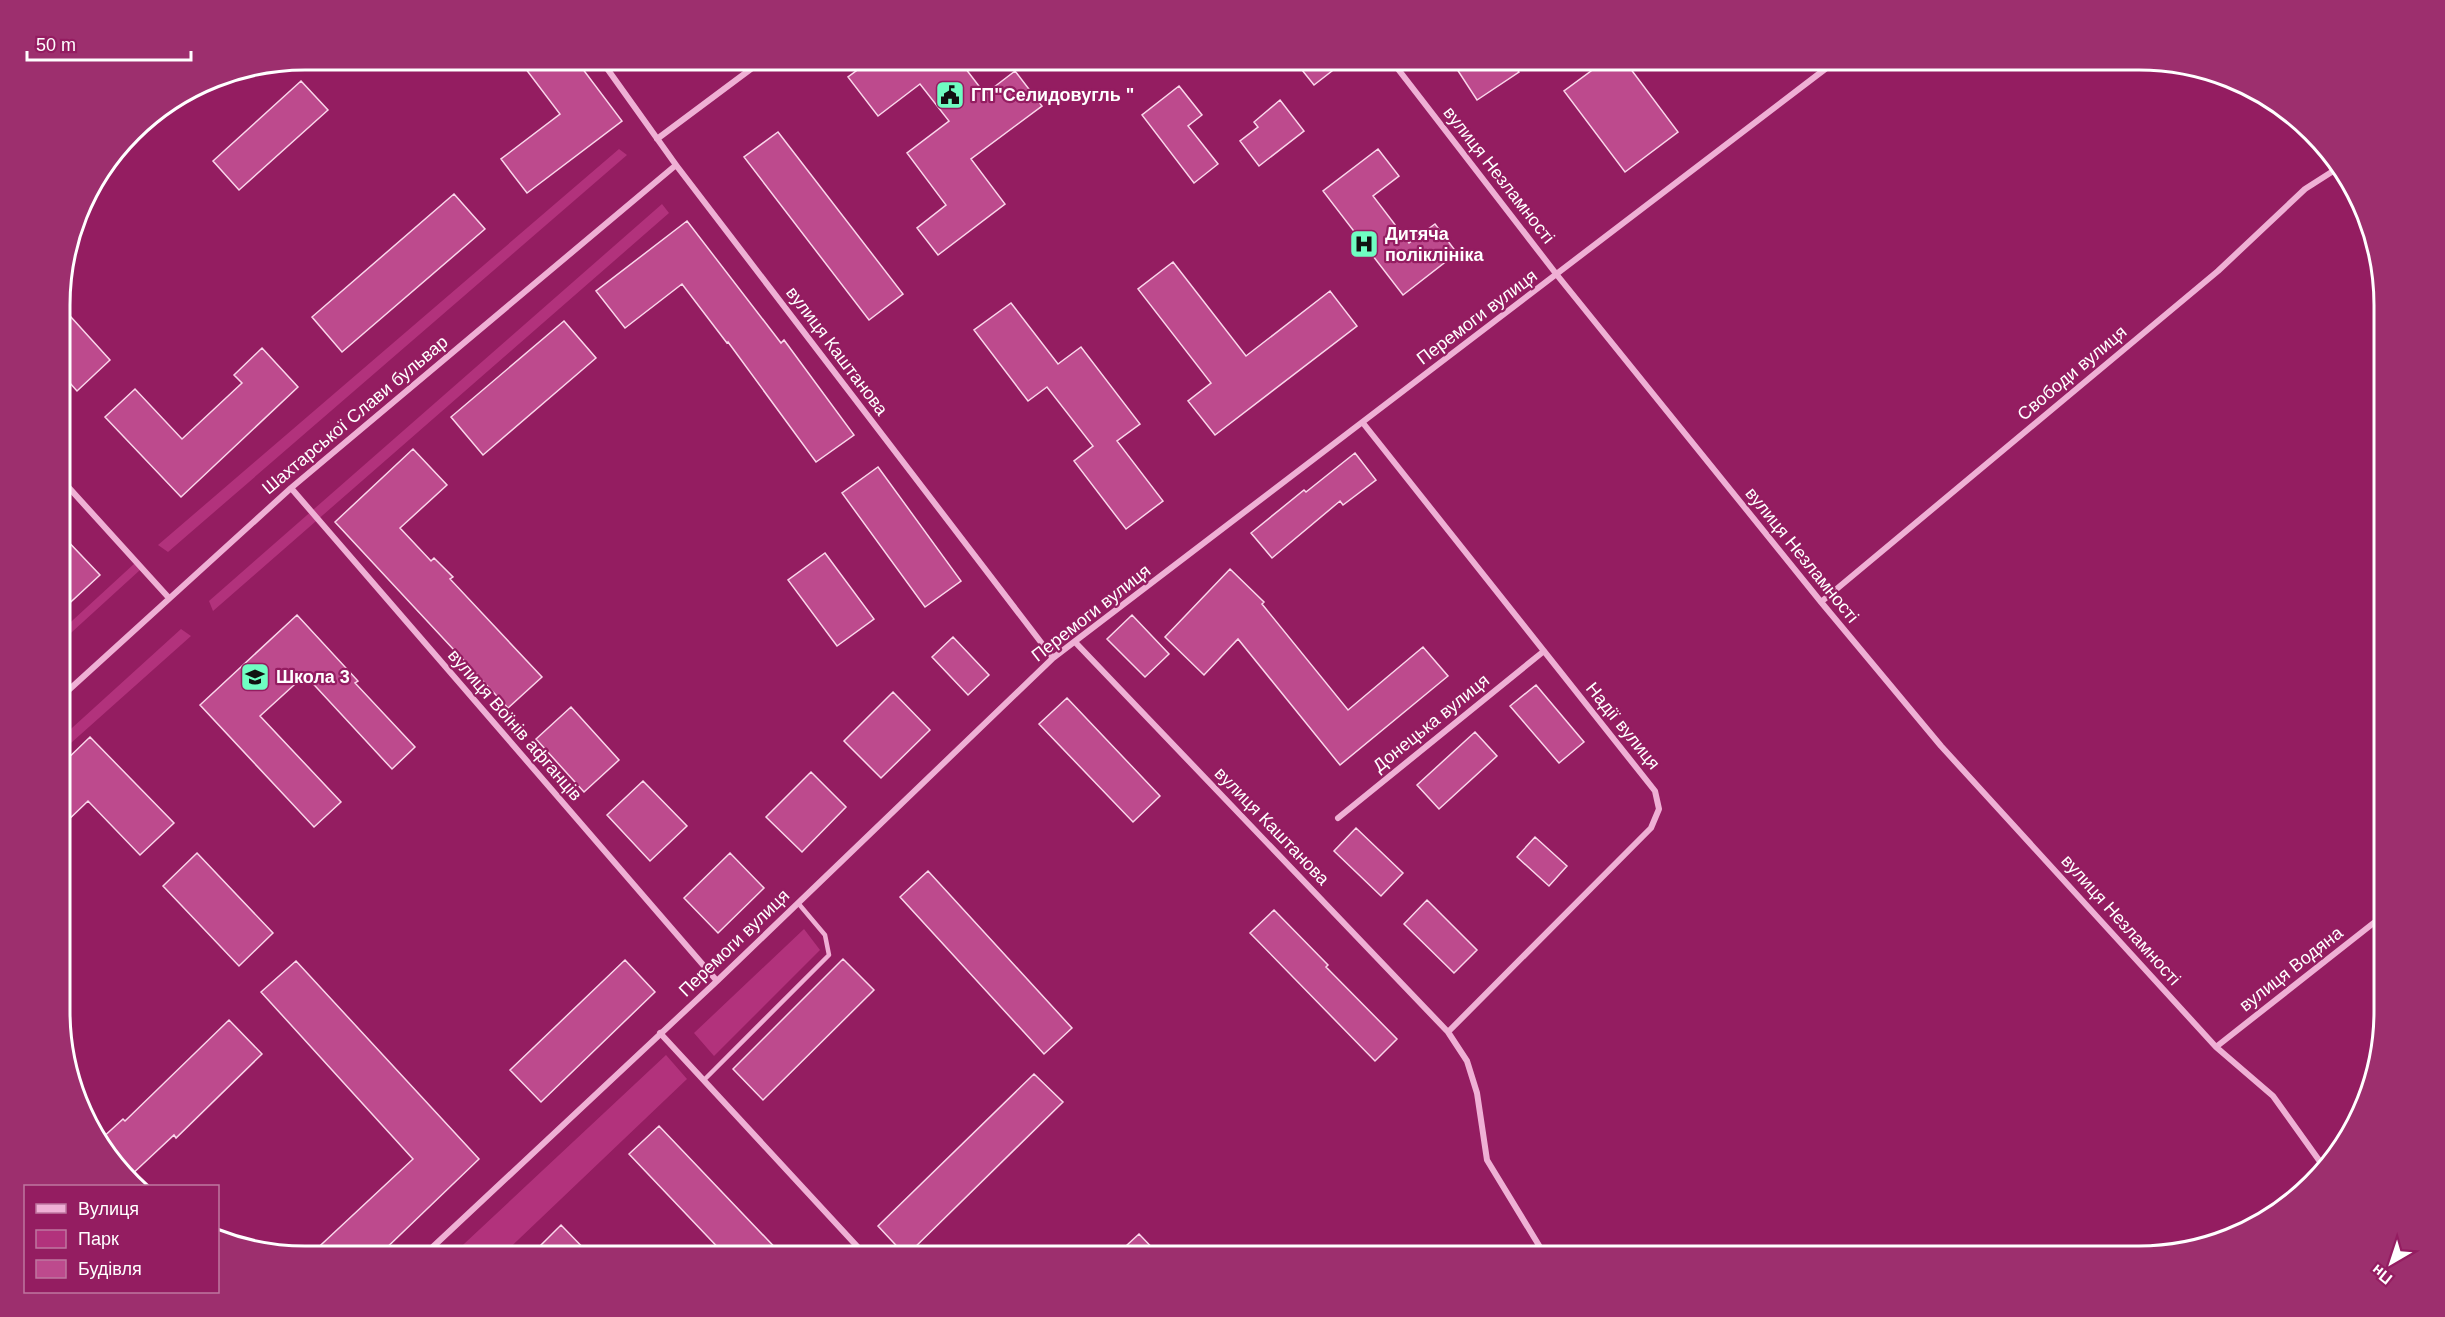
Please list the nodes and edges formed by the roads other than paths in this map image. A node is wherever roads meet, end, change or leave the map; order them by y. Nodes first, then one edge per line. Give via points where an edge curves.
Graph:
1 (608, 70) edge
2 (750, 70) edge
3 (1399, 70) edge
4 (1824, 70) edge
5 (657, 139) junction
6 (676, 165) junction
7 (2332, 172) edge
8 (1557, 275) junction
9 (1363, 423) junction
10 (70, 488) edge
11 (291, 488) junction
12 (169, 598) junction
13 (1821, 602) junction
14 (1075, 642) junction
15 (1544, 651) junction
16 (1053, 658) junction
17 (70, 689) edge
18 (1338, 818) dead end
19 (798, 903) junction
20 (2374, 923) edge
21 (717, 981) junction
22 (1448, 1032) junction
23 (660, 1033) junction
24 (2216, 1047) junction
25 (704, 1080) junction
26 (2320, 1161) edge
27 (434, 1246) edge
28 (857, 1246) edge
29 (1539, 1246) edge

1 - 5 street, вулиця Каштанова
2 - 5 street
3 - 8 street, вулиця Незламності
4 - 8 street, Перемоги вулиця
5 - 6 street, вулиця Каштанова
6 - 11 street, Шахтарської Слави бульвар
6 - 16 street, вулиця Каштанова
7 - 13 street, Свободи вулиця via 2305,189 2218,271
8 - 9 street, Перемоги вулиця
8 - 13 street, вулиця Незламності
9 - 14 street, Перемоги вулиця
9 - 15 street, Надії вулиця
10 - 12 street
11 - 12 street, Шахтарської Слави бульвар
11 - 21 street, вулиця Воїнів афганців
12 - 17 street, Шахтарської Слави бульвар
13 - 24 street, вулиця Незламності via 1941,746
14 - 16 street, Перемоги вулиця
14 - 22 street, вулиця Каштанова
15 - 18 street, Донецька вулиця
15 - 22 street, Надії вулиця via 1655,791 1659,809 1651,828
16 - 19 street, Перемоги вулиця
19 - 21 street, Перемоги вулиця
19 - 25 lane via 825,935 829,955
20 - 24 street, вулиця Водяна
21 - 23 street, Перемоги вулиця
22 - 29 street, вулиця Каштанова via 1467,1061 1477,1093 1487,1160
23 - 25 street
23 - 27 street, Перемоги вулиця
24 - 26 street, вулиця Незламності via 2273,1096
25 - 28 street

